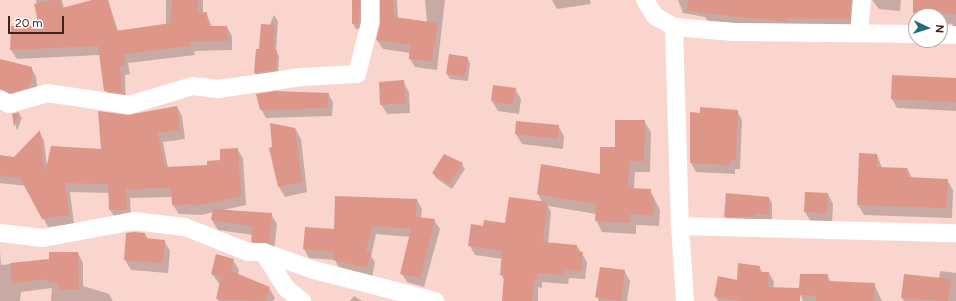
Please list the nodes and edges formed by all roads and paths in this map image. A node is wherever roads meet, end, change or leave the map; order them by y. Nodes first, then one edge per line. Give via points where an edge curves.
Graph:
1 (370, 0) edge
2 (645, 0) edge
3 (862, 0) edge
4 (674, 27) junction
5 (860, 33) junction
6 (908, 34) edge
7 (0, 99) edge
8 (680, 226) junction
9 (0, 233) edge
10 (956, 233) edge
11 (263, 252) junction
12 (681, 300) edge
13 (302, 301) edge
14 (435, 301) edge

1 - 7 street via 370,23 357,74 316,76 218,89 192,86 129,105 47,93 9,104
2 - 4 street via 655,16
3 - 5 street
4 - 5 street via 734,32
4 - 8 street
5 - 6 street
8 - 10 street
8 - 12 street
9 - 11 street via 43,238 134,221 185,227 248,252
11 - 13 street via 286,288
11 - 14 street via 314,270

